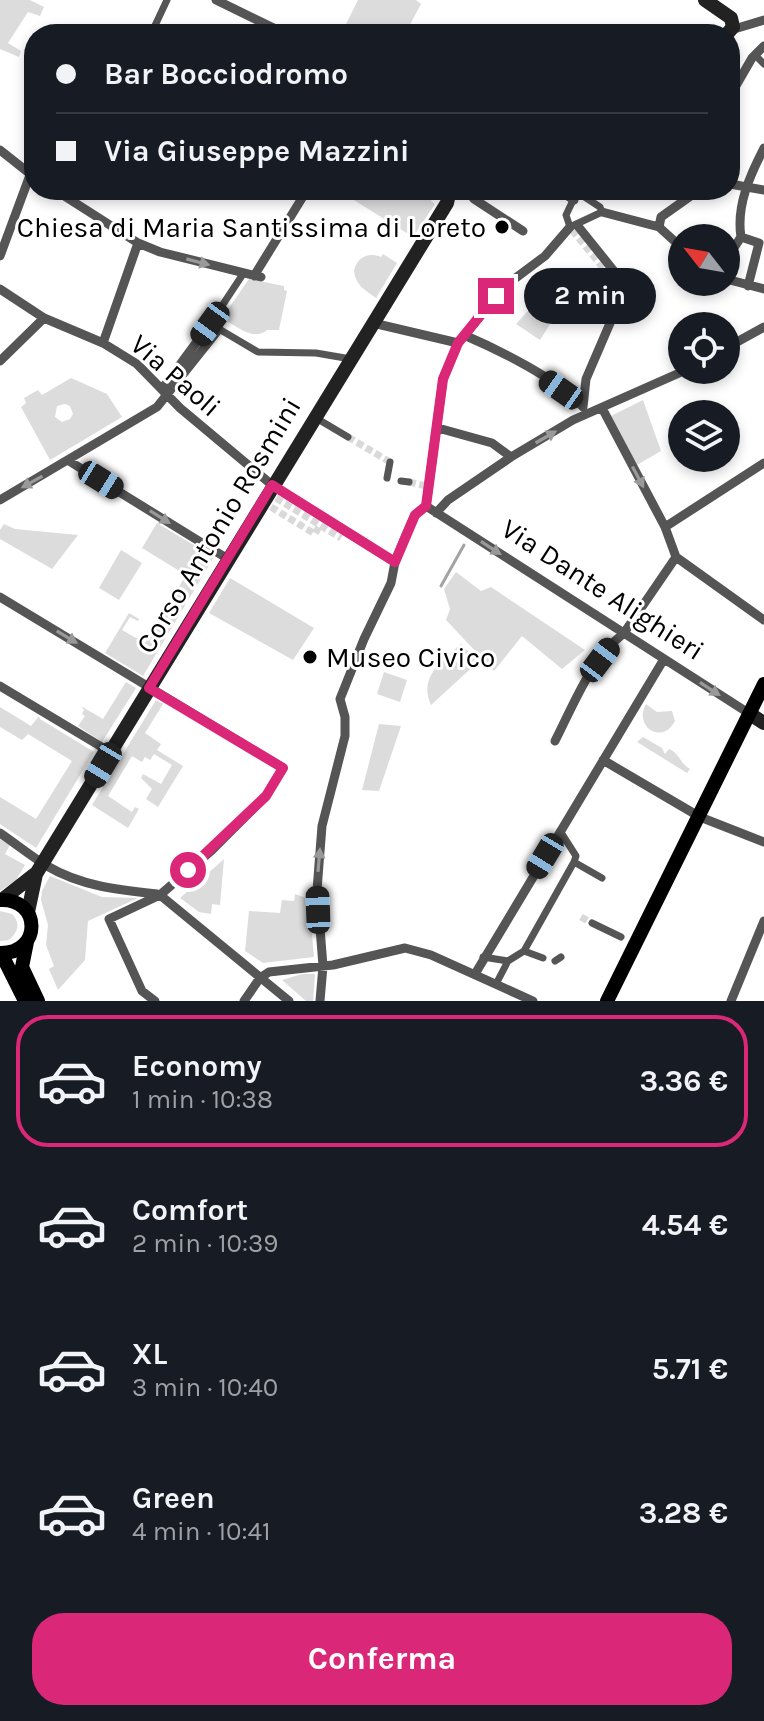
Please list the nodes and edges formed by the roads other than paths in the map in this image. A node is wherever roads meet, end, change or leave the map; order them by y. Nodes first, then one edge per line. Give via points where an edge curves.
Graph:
1 (167, 0) edge
2 (216, 0) edge
3 (705, 0) edge
4 (764, 20) edge
5 (156, 24) edge
6 (265, 24) edge
7 (733, 24) edge
8 (740, 28) edge
9 (764, 46) edge
10 (755, 55) junction
11 (764, 64) edge
12 (740, 80) edge
13 (764, 148) edge
14 (0, 150) edge
15 (24, 170) edge
16 (740, 187) edge
17 (745, 188) junction
18 (764, 190) edge
19 (24, 196) edge
20 (78, 200) edge
21 (301, 200) edge
22 (454, 200) edge
23 (476, 200) edge
24 (575, 200) edge
25 (588, 200) edge
26 (685, 200) edge
27 (602, 212) junction
28 (574, 226) junction
29 (659, 227) junction
30 (523, 231) dead end
31 (668, 235) edge
32 (741, 237) joint
33 (138, 243) junction
34 (0, 256) edge
35 (243, 274) junction
36 (740, 283) edge
37 (748, 286) junction
38 (0, 289) edge
39 (764, 289) edge
40 (44, 318) junction
41 (373, 323) junction
42 (215, 326) junction
43 (764, 327) edge
44 (461, 339) junction
45 (740, 340) edge
46 (103, 343) junction
47 (351, 359) junction
48 (0, 361) edge
49 (668, 378) edge
50 (165, 392) junction
51 (602, 408) junction
52 (586, 410) junction
53 (314, 417) junction
54 (438, 428) junction
55 (348, 437) tunnel mouth
56 (511, 457) junction
57 (69, 461) junction
58 (390, 462) dead end
59 (764, 463) edge
60 (387, 478) dead end
61 (272, 485) junction
62 (0, 500) edge
63 (426, 506) junction
64 (436, 513) junction
65 (665, 527) junction
66 (676, 557) junction
67 (228, 559) junction
68 (395, 562) junction
69 (0, 597) edge
70 (764, 620) edge
71 (624, 633) junction
72 (664, 659) junction
73 (764, 684) edge
74 (0, 686) edge
75 (149, 688) junction
76 (750, 714) junction
77 (764, 723) edge
78 (555, 741) dead end
79 (110, 752) junction
80 (603, 760) junction
81 (700, 817) junction
82 (560, 831) junction
83 (0, 833) edge
84 (764, 842) edge
85 (574, 862) junction
86 (39, 868) junction
87 (602, 878) dead end
88 (160, 895) junction
89 (2, 899) edge
90 (28, 912) junction
91 (592, 923) tunnel mouth
92 (764, 923) edge
93 (621, 937) dead end
94 (27, 942) junction
95 (524, 951) junction
96 (1, 953) edge
97 (483, 957) junction
98 (543, 958) dead end
99 (508, 961) junction
100 (323, 966) junction
101 (475, 974) junction
102 (260, 978) junction
103 (496, 984) junction
104 (25, 1001) edge
105 (38, 1001) edge
106 (155, 1001) edge
107 (244, 1001) edge
108 (289, 1001) edge
109 (320, 1001) edge
110 (533, 1001) edge
111 (607, 1001) edge
112 (731, 1001) edge

1 - 5 street
2 - 6 street
3 - 7 main road
4 - 8 street
9 - 10 street
10 - 11 street
10 - 12 street
13 - 17 street
14 - 15 street
16 - 17 street
17 - 18 street
17 - 32 street via 738,222
19 - 34 street
20 - 33 street
21 - 35 street via 258,276
22 - 41 main road, Corso Antonio Rosmini
23 - 30 street
24 - 28 street via 566,215
25 - 27 street
26 - 29 street via 661,217
27 - 28 street
27 - 29 street
28 - 44 street via 505,286
28 - 52 street via 626,286 586,379
29 - 31 street
32 - 37 street via 759,243
33 -> 35 street
33 - 46 street
35 - 42 street
36 - 37 street
37 - 39 street
38 - 40 street, Via Paoli
40 - 46 street, Via Paoli
40 - 48 street
41 - 44 street
41 - 47 main road, Corso Antonio Rosmini
42 - 47 street via 258,352
42 - 50 street
43 - 45 street
44 - 52 street via 491,347
44 - 54 street via 443,379
46 - 50 street, Via Paoli via 137,364
47 - 53 main road, Corso Antonio Rosmini
49 - 51 street
50 - 57 street via 157,407
50 - 61 street, Via Paoli
51 - 52 street
51 -> 65 street
56 -> 52 street
53 - 55 street
53 - 61 main road, Corso Antonio Rosmini
54 - 56 street via 492,443
54 - 63 street
56 - 64 street
57 -> 62 street
57 -> 67 street
58 - 60 street
59 - 65 street
61 - 67 main road, Corso Antonio Rosmini
61 - 68 street, Via Paoli
63 - 64 street, Via Dante Alighieri
63 - 68 street via 415,515
64 -> 71 street, Via Dante Alighieri
65 - 66 street
66 - 70 street
66 - 71 street
67 - 75 main road, Corso Antonio Rosmini
100 -> 68 street via 317,890 322,826 345,736 340,699 391,583
69 -> 75 street
71 - 72 street, Via Dante Alighieri
71 - 78 street via 585,681
72 -> 76 street, Via Dante Alighieri
72 - 80 street
73 - 76 main road
74 - 79 street
75 - 79 main road, Corso Antonio Rosmini
75 - 88 street via 283,768 251,813
76 - 77 main road, Via Dante Alighieri
76 - 81 main road
79 - 86 main road, Corso Antonio Rosmini
80 - 81 street
80 - 82 street
81 - 84 street
81 - 111 main road
82 - 85 street via 576,856
82 - 97 street
83 - 86 street
85 - 87 street
85 - 95 street
86 - 88 street via 106,889
86 - 89 main road
86 - 90 main road
88 - 102 street
88 - 106 street via 109,919 142,991
89 - 90 main road via 17,902
90 - 94 main road via 32,927
91 - 93 street
92 - 112 street
94 - 96 main road via 16,951
94 - 105 main road via 22,967
95 - 98 street
95 - 99 street
96 - 104 main road
97 - 99 street
97 - 101 street
99 - 103 street
100 - 101 street via 405,948
100 - 102 street via 269,972
100 - 109 street
101 - 103 street
102 - 107 street
102 - 108 street
103 - 110 street

